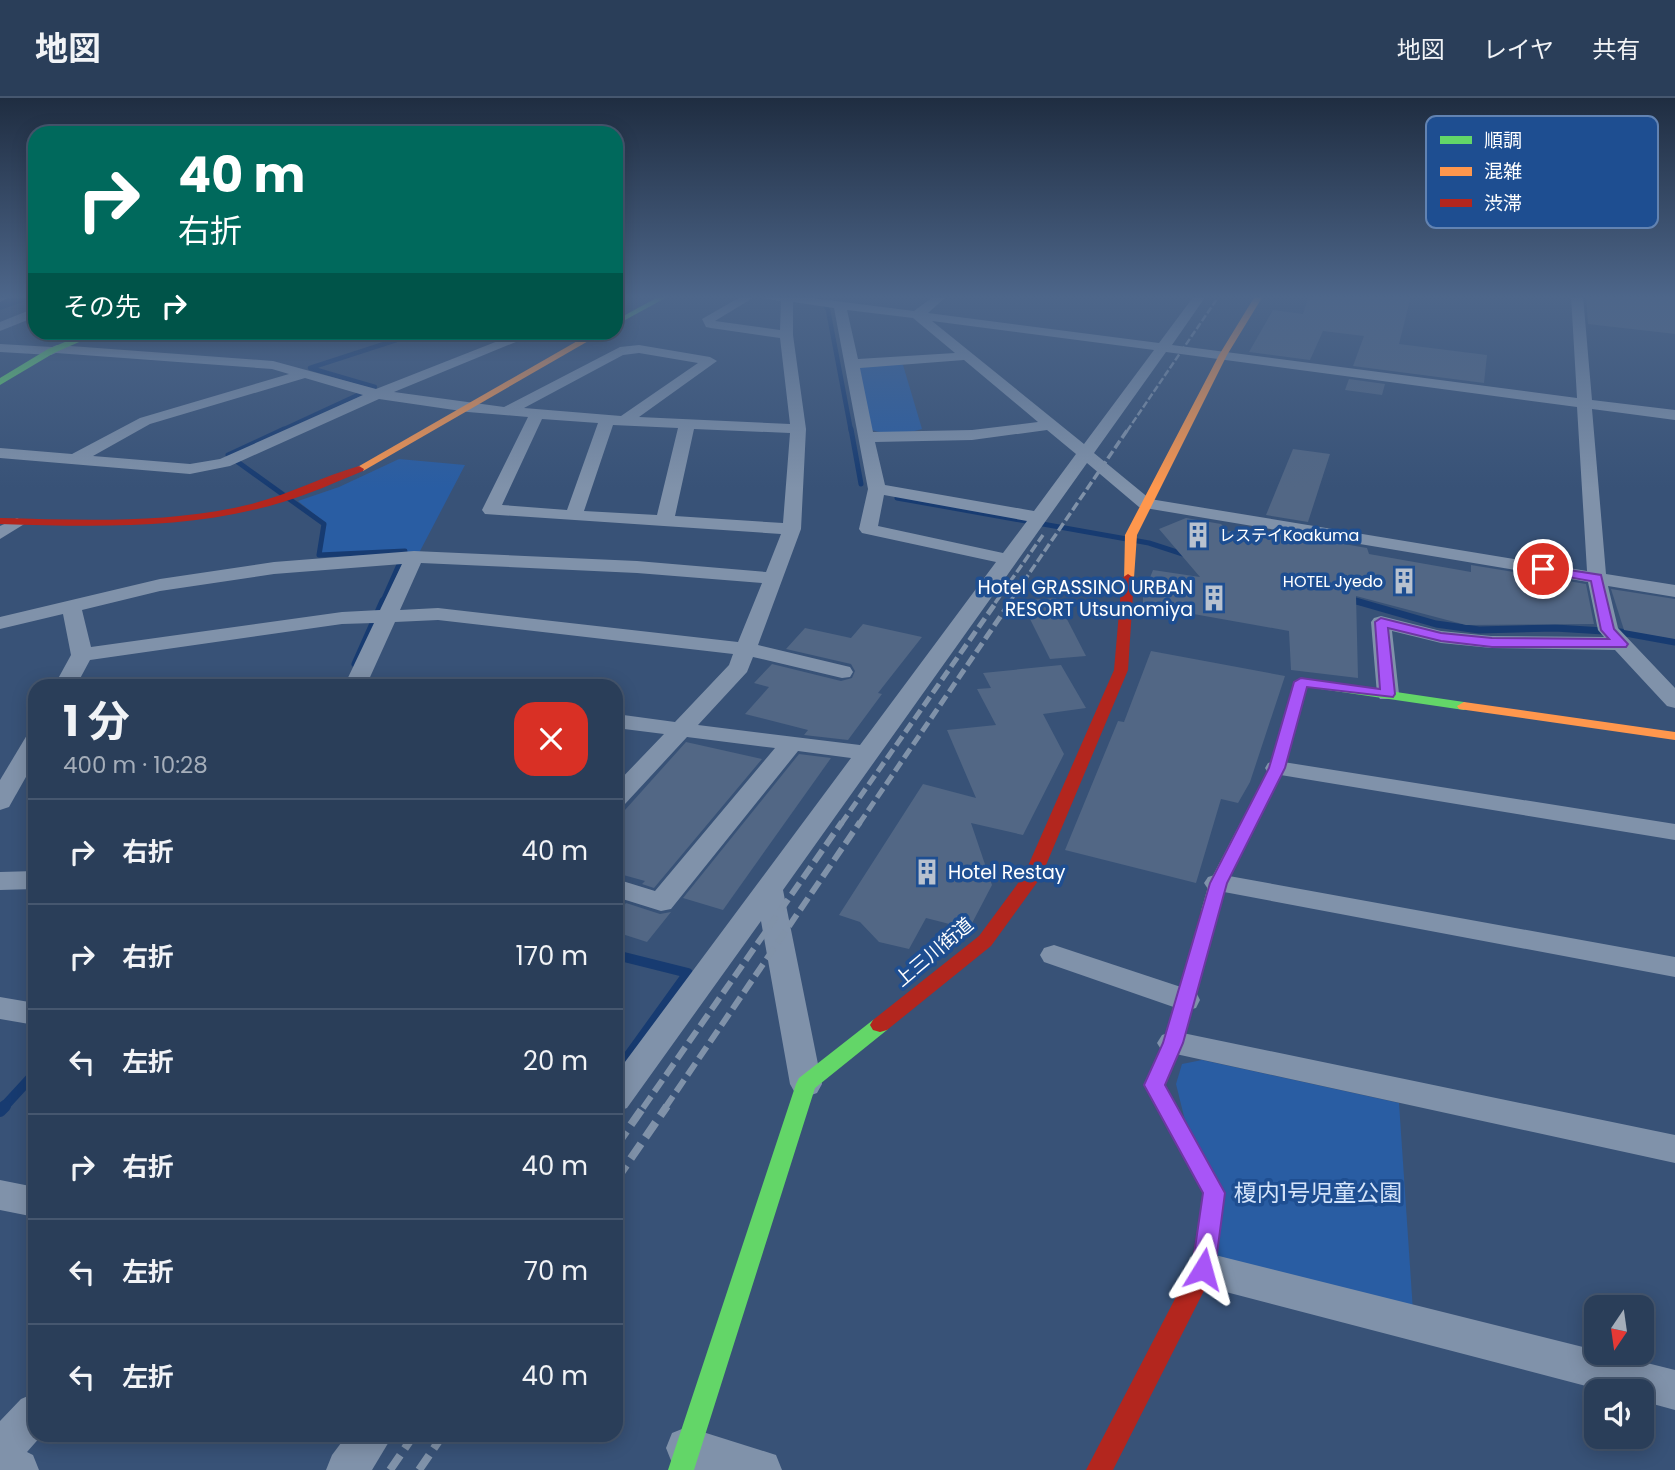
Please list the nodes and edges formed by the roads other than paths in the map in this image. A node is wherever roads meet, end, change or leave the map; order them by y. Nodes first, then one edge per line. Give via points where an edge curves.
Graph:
1 (37, 360) edge
2 (227, 360) edge
3 (463, 360) edge
4 (551, 360) edge
5 (603, 360) edge
6 (704, 360) edge
7 (789, 360) edge
8 (851, 360) edge
9 (916, 360) edge
10 (972, 360) edge
11 (1152, 360) edge
12 (1220, 360) edge
13 (1261, 360) edge
14 (1581, 360) edge
15 (852, 365) junction
16 (308, 373) junction
17 (0, 382) edge
18 (377, 394) junction
19 (1584, 403) junction
20 (468, 408) junction
21 (507, 411) junction
22 (537, 414) junction
23 (1675, 415) edge
24 (615, 421) junction
25 (687, 424) junction
26 (1051, 425) junction
27 (798, 429) junction
28 (868, 437) junction
29 (1085, 452) junction
30 (0, 453) edge
31 (75, 459) junction
32 (877, 489) junction
33 (1145, 503) junction
34 (574, 515) junction
35 (1036, 517) junction
36 (665, 521) junction
37 (8, 522) edge
38 (792, 529) junction
39 (0, 534) edge
40 (414, 557) junction
41 (1006, 559) junction
42 (775, 578) junction
43 (1597, 578) junction
44 (1675, 591) edge
45 (71, 606) junction
46 (387, 616) junction
47 (0, 623) edge
48 (1621, 644) junction
49 (746, 649) junction
50 (82, 655) junction
51 (842, 672) dead end
52 (69, 679) edge
53 (358, 679) edge
54 (1388, 694) junction
55 (1675, 701) edge
56 (623, 722) edge
57 (684, 729) junction
58 (1675, 736) edge
59 (792, 743) junction
60 (866, 753) junction
61 (1277, 768) junction
62 (25, 774) edge
63 (623, 792) edge
64 (0, 802) edge
65 (1675, 832) edge
66 (28, 880) edge
67 (0, 881) edge
68 (1219, 883) junction
69 (769, 888) junction
70 (623, 890) edge
71 (1054, 955) dead end
72 (1675, 967) edge
73 (1185, 1000) junction
74 (0, 1008) edge
75 (28, 1013) edge
76 (1173, 1043) junction
77 (806, 1084) junction
78 (623, 1089) edge
79 (1675, 1149) edge
80 (0, 1195) edge
81 (28, 1201) edge
82 (1203, 1269) junction
83 (1675, 1390) edge
84 (28, 1421) edge
85 (367, 1442) edge
86 (0, 1451) edge
87 (684, 1459) edge
88 (0, 1460) edge
89 (18, 1470) edge
90 (347, 1470) edge
91 (761, 1470) edge
92 (1099, 1470) edge

1 - 17 street
2 - 16 street
3 - 18 street
4 - 20 street
5 - 21 street
6 - 24 street via 710,361
7 - 27 street
8 - 15 street
9 - 15 street
10 - 26 street
11 - 29 street
12 - 33 street, 上三川街道
13 - 19 street
14 - 19 street
15 - 28 street
16 - 18 street
16 - 31 street via 145,421
18 - 20 street
18 - 31 street via 224,463 190,469
19 - 23 street
19 - 43 street
20 - 21 street
20 - 37 street via 361,468 278,500 190,518 94,524
21 - 22 street
22 - 24 street
22 - 34 street via 491,510
24 - 25 street
24 - 34 street
25 - 27 street
25 - 36 street
26 - 28 street via 972,435
26 - 29 street
27 - 38 street
28 - 32 street
29 - 33 street
29 - 35 street
30 - 31 street
32 - 35 street
32 - 41 street via 868,530
33 - 43 street
33 - 77 street, 上三川街道 via 1131,535 1121,670 1032,877 985,941
34 - 36 street
35 - 41 street
36 - 38 street
37 - 39 street
38 - 42 street
40 - 42 street
40 - 45 street via 274,568 160,585
40 - 46 street
41 - 60 street
42 - 49 street
43 - 44 street
43 - 48 street via 1608,630
45 - 47 street
45 - 50 street
46 - 49 street via 438,614
46 - 50 street via 342,618
46 - 53 street
48 - 54 street via 1492,642 1441,637 1381,622
48 - 55 street
49 - 51 street
49 - 57 street via 739,667
50 - 52 street
54 - 58 street
54 - 61 street via 1301,682
56 - 57 street
57 - 59 street
57 - 63 street
59 - 60 street
59 - 70 street via 661,902
60 - 69 street
61 - 65 street
61 - 68 street
62 - 64 street
66 - 67 street
68 - 72 street
68 - 73 street
69 - 77 street
69 - 78 street
71 - 73 street
73 - 76 street
74 - 75 street
76 - 79 street
76 - 82 street via 1154,1085 1214,1193
77 - 87 street
80 - 81 street
82 - 83 street
82 - 92 street
84 - 86 street
85 - 90 street
87 - 91 street
88 - 89 street

